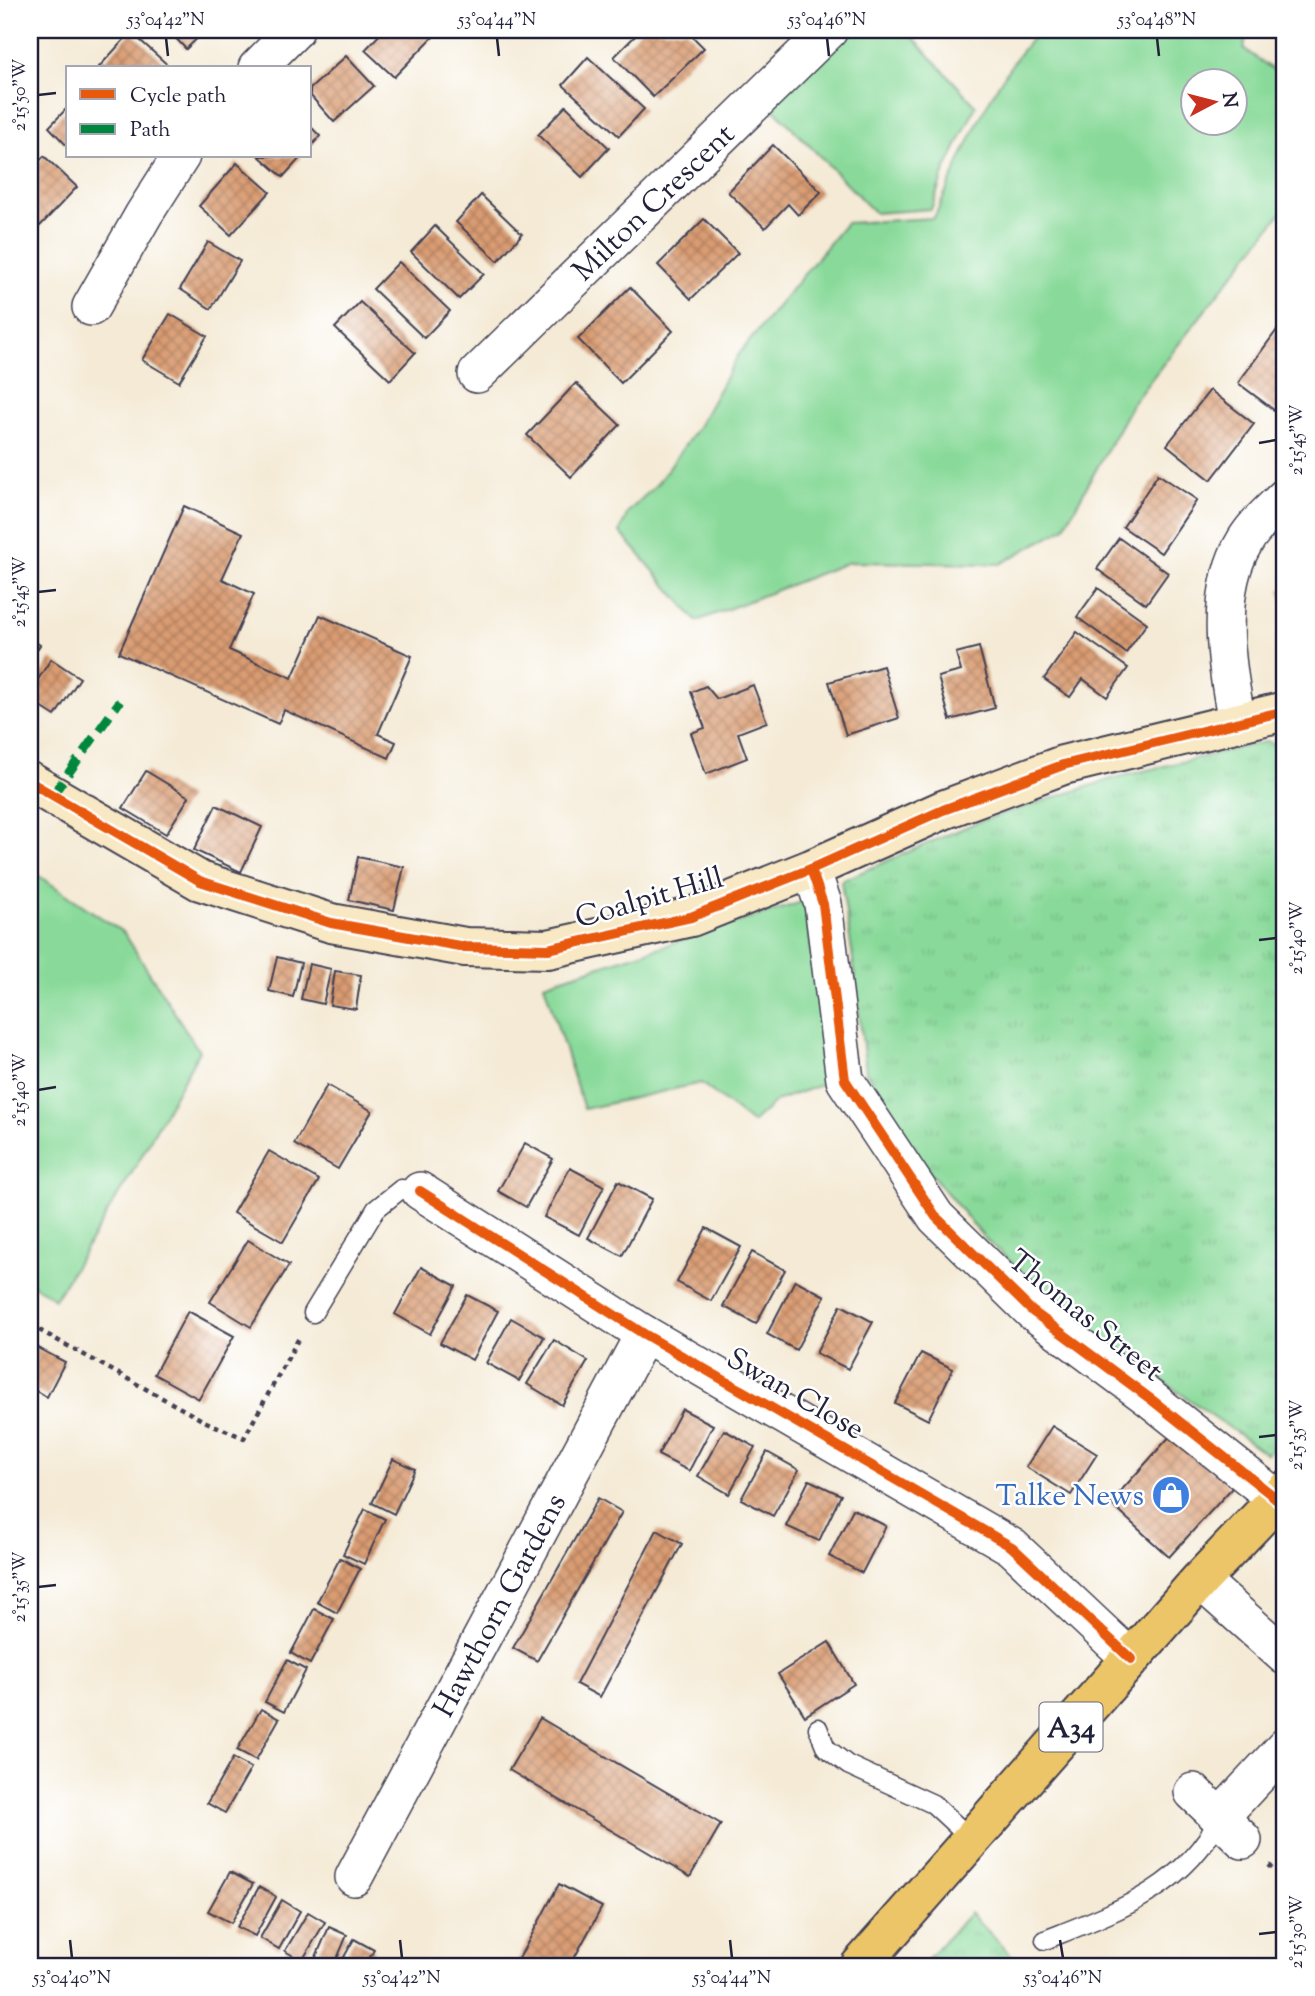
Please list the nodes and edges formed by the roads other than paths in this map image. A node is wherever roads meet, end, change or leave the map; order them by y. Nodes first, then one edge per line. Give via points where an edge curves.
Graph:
1 (295, 30) edge
2 (829, 30) edge
3 (259, 66) edge
4 (180, 158) edge
5 (91, 307) dead end
6 (477, 374) dead end
7 (1285, 497) edge
8 (1285, 711) edge
9 (1237, 721) junction
10 (30, 782) edge
11 (811, 869) junction
12 (420, 1191) joint
13 (313, 1313) road end
14 (644, 1334) junction
15 (1281, 1495) edge
16 (1200, 1580) junction
17 (1285, 1656) edge
18 (1131, 1659) junction
19 (818, 1728) dead end
20 (1285, 1747) edge
21 (1193, 1792) dead end
22 (1232, 1828) junction
23 (972, 1840) junction
24 (354, 1877) dead end
25 (1045, 1940) dead end
26 (860, 1966) edge

1 - 3 street
2 - 6 street, Milton Crescent
4 - 5 street
7 - 9 street via 1244,541 1228,580 1225,655
8 - 9 street, Coalpit Hill
9 - 11 street, Coalpit Hill via 1063,765 943,810
10 - 11 street, Coalpit Hill via 200,881 331,923 465,947 548,949 678,920
11 - 15 street, Thomas Street via 823,904 845,1080 936,1217 1032,1311
12 - 13 lane via 401,1189 376,1209
12 - 14 street, Swan Close
14 - 18 street, Swan Close via 1012,1547
14 - 24 street, Hawthorn Gardens
15 - 16 highway, A34
16 - 17 street
16 - 18 highway, A34
18 - 23 highway, A34
19 - 23 lane via 826,1748 848,1765 933,1804
20 - 22 street
21 - 22 street
22 - 25 lane via 1208,1840 1156,1890
23 - 26 highway, A34

